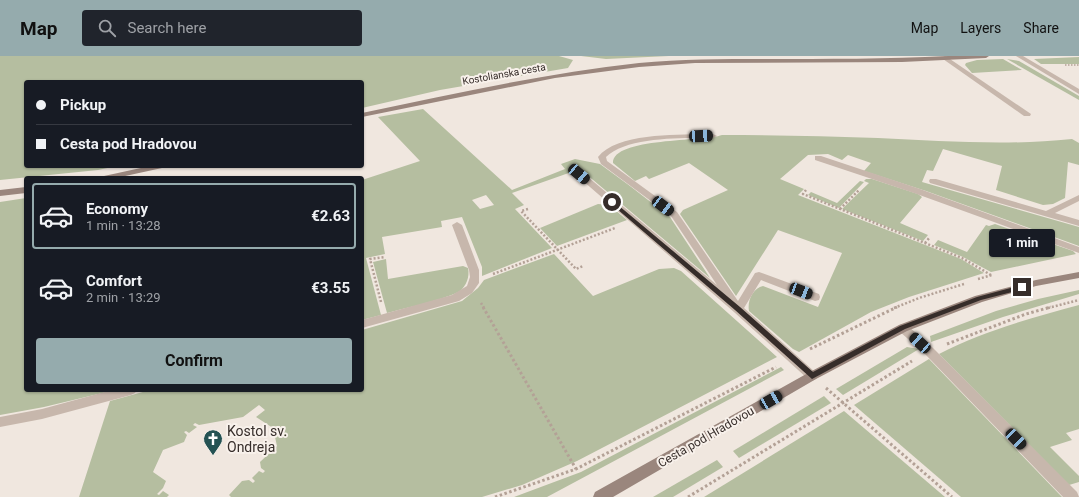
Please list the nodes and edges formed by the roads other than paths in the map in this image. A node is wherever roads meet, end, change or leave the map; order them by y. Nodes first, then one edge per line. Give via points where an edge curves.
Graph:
1 (986, 56) edge
2 (1019, 56) edge
3 (924, 58) edge
4 (945, 58) junction
5 (1079, 92) edge
6 (1027, 114) dead end
7 (364, 115) edge
8 (713, 136) dead end
9 (818, 158) dead end
10 (152, 168) edge
11 (579, 174) dead end
12 (114, 176) edge
13 (933, 181) dead end
14 (24, 190) edge
15 (0, 193) edge
16 (1079, 198) edge
17 (1046, 214) junction
18 (1079, 223) edge
19 (457, 226) dead end
20 (1079, 250) edge
21 (1079, 275) edge
22 (814, 297) dead end
23 (738, 308) junction
24 (364, 323) edge
25 (903, 328) junction
26 (812, 376) junction
27 (124, 392) edge
28 (0, 422) edge
29 (600, 497) edge
30 (1072, 497) edge

1 - 4 street, Kostolianska cesta
2 - 5 street
3 - 4 street, Kostolianska cesta
3 - 7 street, Kostolianska cesta via 880,61 703,61 639,65 490,88
4 - 6 street
8 - 23 street via 640,141 610,149 602,158 674,214
9 - 20 street
10 - 12 street
11 - 23 street
13 - 17 street
14 - 15 street
16 - 17 street
17 - 18 street
19 - 24 street via 474,270 474,283 463,295
21 - 25 street, Cesta pod Hradovou via 1036,283 979,299
22 - 23 street via 759,275
23 - 26 street
25 - 26 street, Cesta pod Hradovou
25 - 30 street via 929,351
26 - 29 street, Cesta pod Hradovou
27 - 28 street via 42,414

